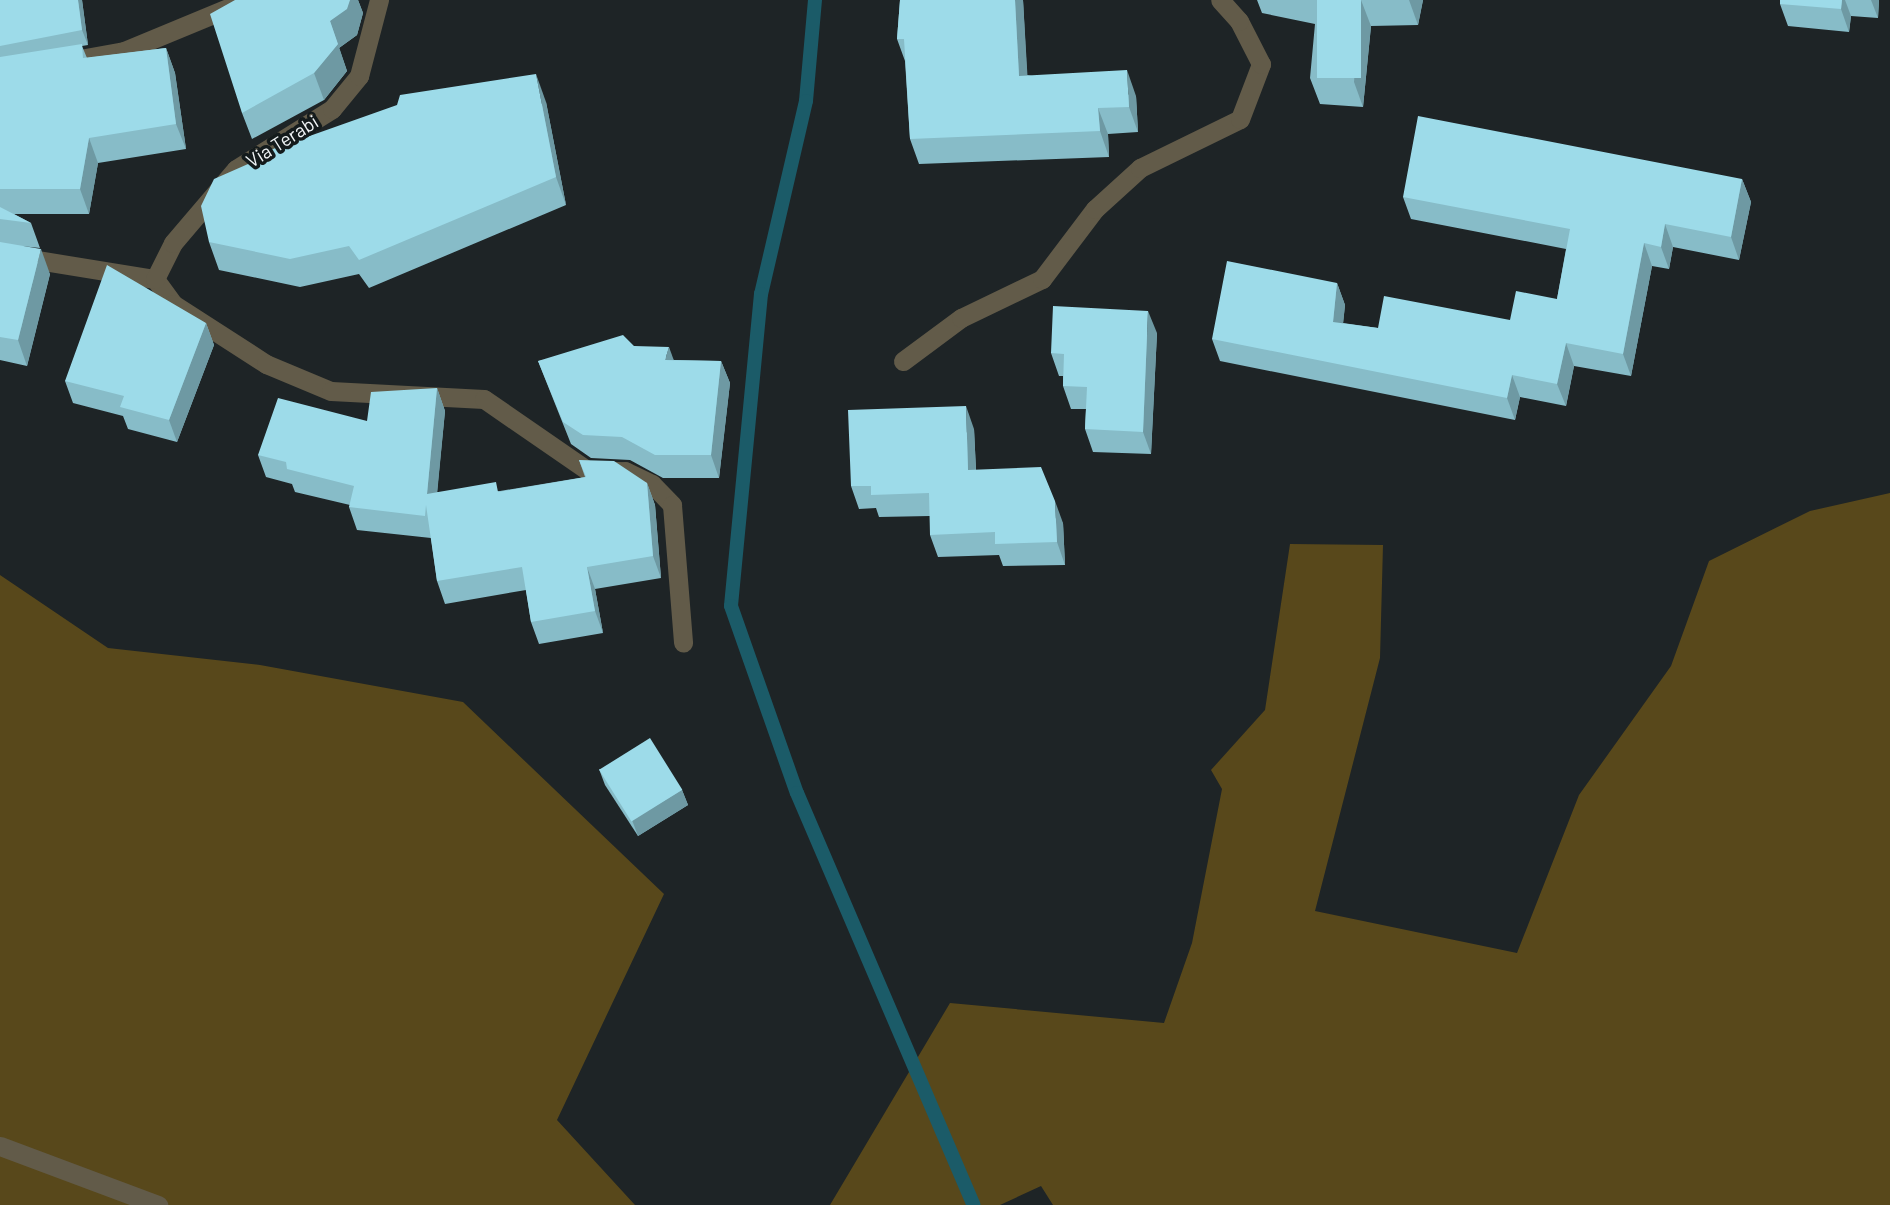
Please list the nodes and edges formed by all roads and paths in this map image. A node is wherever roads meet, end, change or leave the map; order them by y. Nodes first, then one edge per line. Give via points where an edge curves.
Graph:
1 (379, 0) edge
2 (1220, 0) edge
3 (243, 1) edge
4 (41, 66) edge
5 (0, 254) edge
6 (155, 279) junction
7 (903, 361) dead end
8 (683, 643) dead end
9 (0, 1146) edge
10 (158, 1205) edge

1 - 6 street, Via Terabi via 359,76 339,101 236,169 173,243
2 - 7 street via 1239,21 1261,64 1240,119 1140,168 1095,209 1042,279 961,318
3 - 4 street via 124,51
5 - 6 street
6 - 8 street via 173,304 267,364 331,391 484,399 587,470 625,471 652,484 672,505
9 - 10 street

